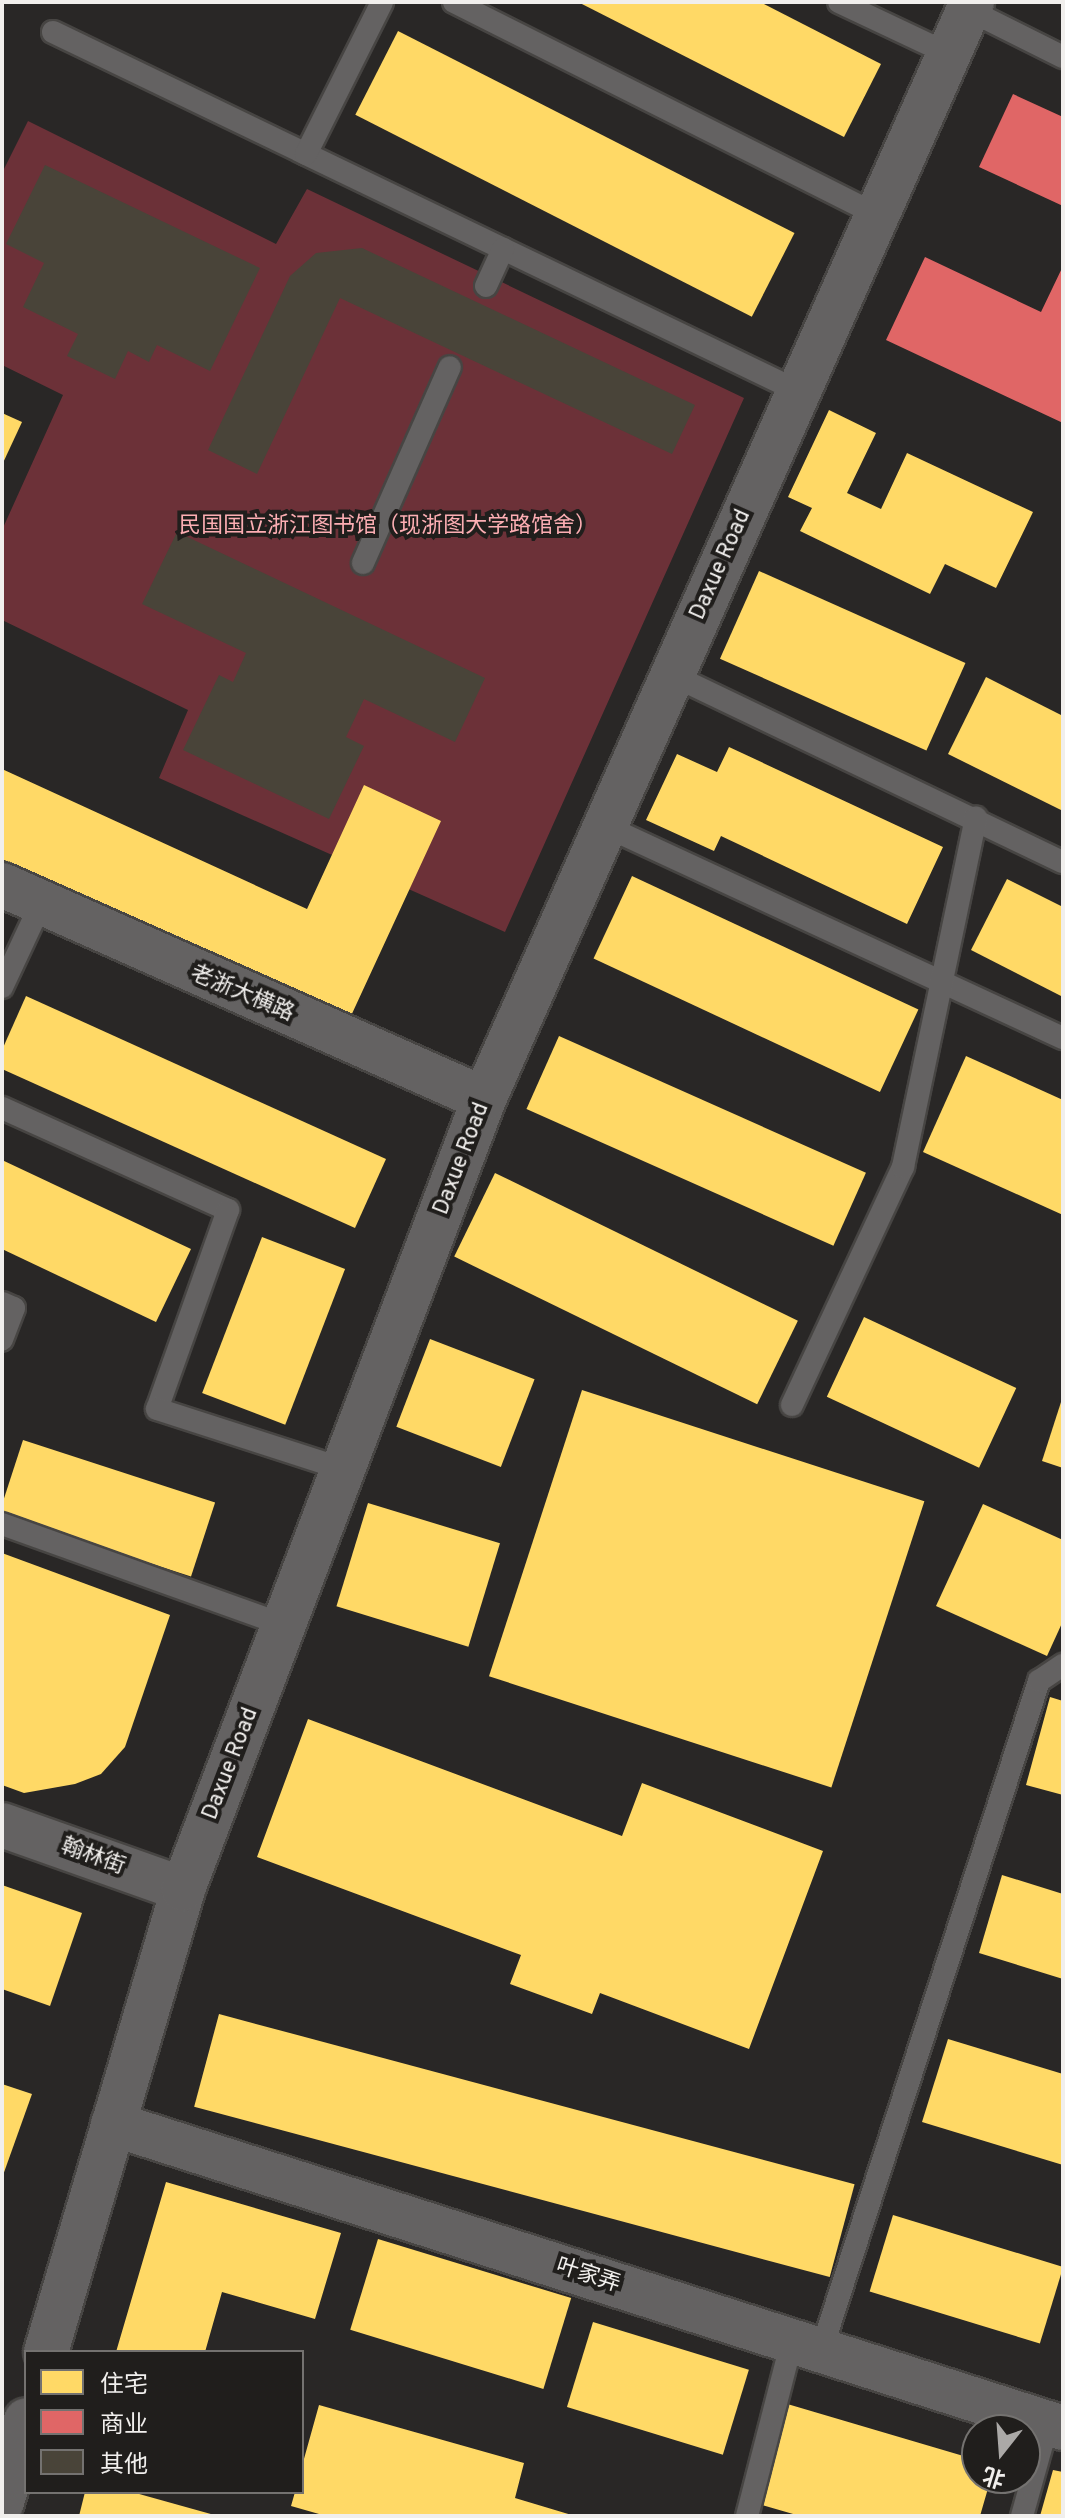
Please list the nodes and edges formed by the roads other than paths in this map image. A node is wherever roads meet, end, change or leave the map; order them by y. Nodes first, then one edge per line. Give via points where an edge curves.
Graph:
1 (382, 2) edge
2 (454, 2) edge
3 (839, 2) edge
4 (971, 6) edge
5 (53, 32) dead end
6 (949, 54) junction
7 (1063, 57) edge
8 (306, 154) junction
9 (877, 215) junction
10 (503, 249) junction
11 (486, 286) dead end
12 (450, 367) dead end
13 (798, 391) junction
14 (363, 563) dead end
15 (672, 675) junction
16 (976, 818) junction
17 (605, 826) junction
18 (1063, 862) edge
19 (2, 885) edge
20 (40, 906) junction
21 (942, 980) junction
22 (2, 987) edge
23 (1063, 1038) edge
24 (484, 1099) junction
25 (2, 1108) edge
26 (2, 1303) edge
27 (2, 1340) edge
28 (792, 1405) dead end
29 (343, 1469) junction
30 (2, 1524) edge
31 (284, 1625) junction
32 (1063, 1665) edge
33 (2, 1825) edge
34 (183, 1889) junction
35 (113, 2124) junction
36 (806, 2346) junction
37 (47, 2350) edge
38 (1055, 2426) edge
39 (24, 2427) edge
40 (2, 2502) edge
41 (747, 2516) edge
42 (1022, 2516) edge

1 - 8 lane
2 - 9 lane
3 - 6 lane
4 - 6 street, Daxue Road
4 - 7 lane
5 - 8 lane
6 - 9 street, Daxue Road
8 - 10 lane
9 - 13 street, Daxue Road
10 - 11 lane
10 - 13 lane
12 - 14 lane
13 - 15 street, Daxue Road
15 - 16 lane
15 - 17 street, Daxue Road
16 - 18 lane
16 - 21 lane
17 - 21 lane
17 - 24 street, Daxue Road
19 - 20 street, 老浙大横路
20 - 22 lane
20 - 24 street, 老浙大横路
21 - 23 lane
21 - 28 lane via 903,1167
24 - 29 street, Daxue Road
25 - 29 lane via 228,1210 157,1409
26 - 27 lane via 14,1308
29 - 31 street, Daxue Road
30 - 31 lane
31 - 34 street, Daxue Road
32 - 36 lane via 1039,1681
33 - 34 street, 翰林街
34 - 35 street, Daxue Road
35 - 36 street, 叶家弄
35 - 37 street, Daxue Road
36 - 38 street, 叶家弄
36 - 41 lane
38 - 42 lane
39 - 40 street

